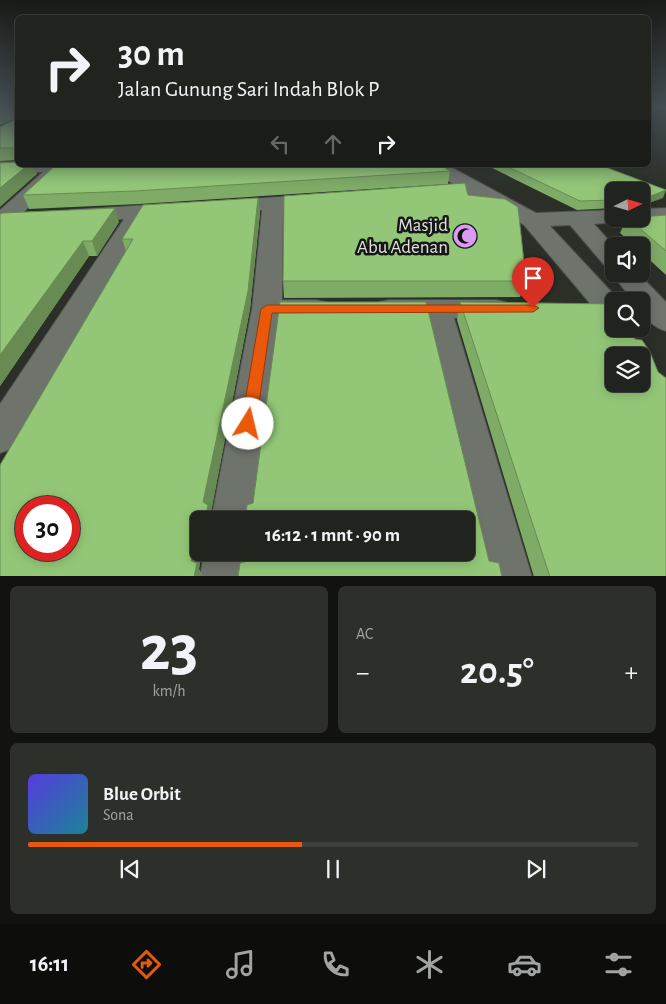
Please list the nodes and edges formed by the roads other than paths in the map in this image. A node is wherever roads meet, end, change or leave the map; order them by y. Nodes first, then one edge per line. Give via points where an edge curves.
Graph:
1 (15, 153) edge
2 (0, 154) edge
3 (30, 167) edge
4 (59, 167) edge
5 (437, 167) edge
6 (0, 168) edge
7 (476, 189) junction
8 (409, 194) edge
9 (341, 198) edge
10 (273, 203) junction
11 (139, 212) junction
12 (666, 215) edge
13 (62, 216) edge
14 (650, 216) edge
15 (605, 217) edge
16 (33, 218) edge
17 (577, 219) junction
18 (532, 220) junction
19 (2, 221) edge
20 (605, 251) edge
21 (635, 282) edge
22 (657, 300) edge
23 (605, 304) edge
24 (572, 308) edge
25 (267, 309) junction
26 (437, 309) junction
27 (524, 309) edge
28 (605, 317) edge
29 (666, 321) edge
30 (0, 436) edge
31 (234, 511) edge
32 (226, 561) edge
33 (224, 576) edge
34 (508, 576) edge

1 - 2 street
3 - 6 street
4 - 19 street
5 - 7 street
7 - 8 street
7 - 18 street
9 - 10 street
10 - 11 street
10 - 25 street
11 - 13 street
11 - 30 street
12 - 14 street
15 - 17 street
16 - 19 street
17 - 18 street
17 - 20 street
18 - 23 street
21 - 22 street
22 - 29 street
24 - 28 street
25 - 26 street
25 - 31 street
26 - 27 street
26 - 34 street
32 - 33 street

